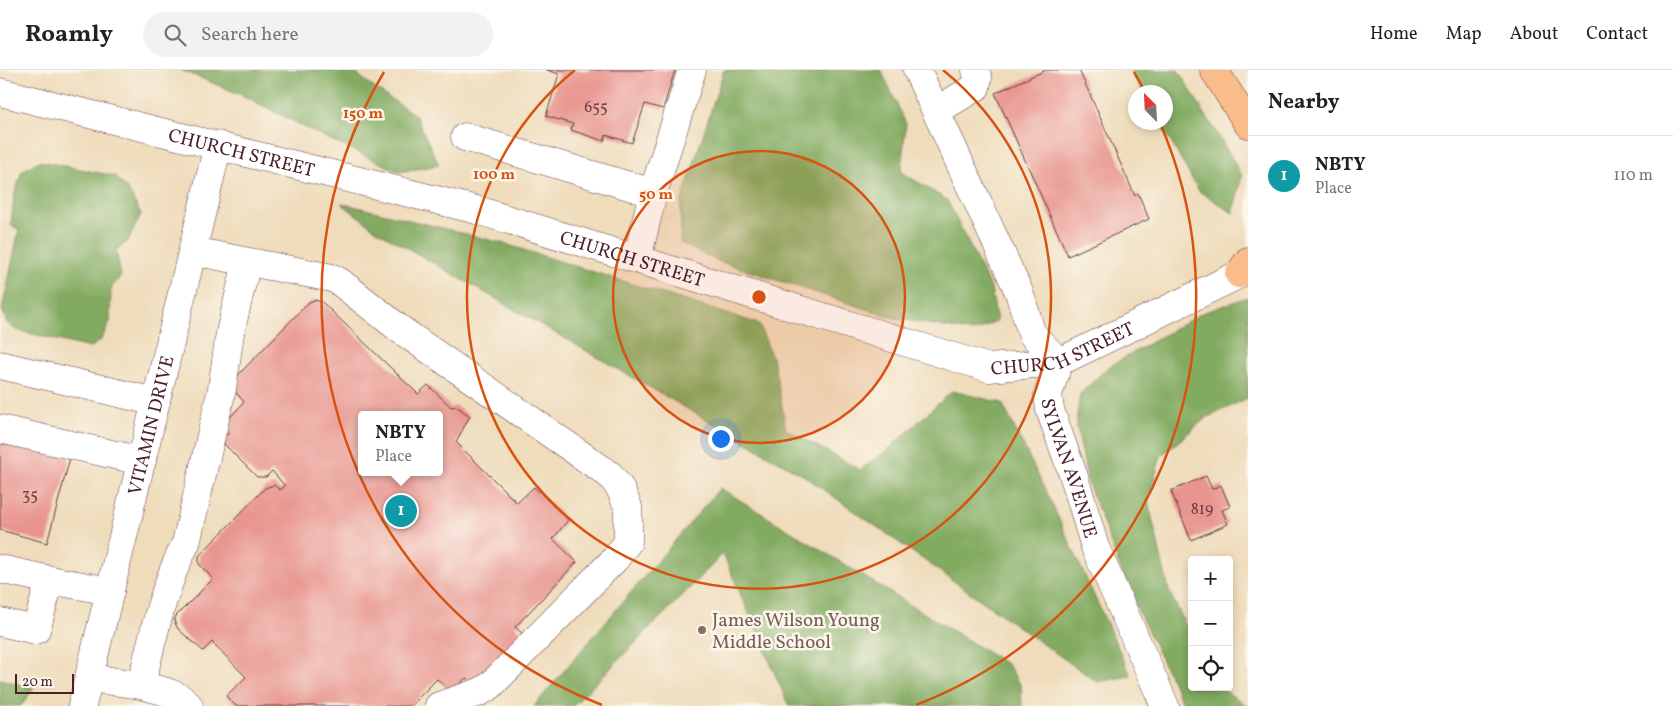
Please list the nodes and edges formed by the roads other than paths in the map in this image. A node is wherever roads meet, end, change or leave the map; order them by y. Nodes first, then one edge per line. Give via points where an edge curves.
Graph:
1 (692, 70) edge
2 (918, 70) edge
3 (976, 70) edge
4 (1214, 70) edge
5 (0, 92) edge
6 (936, 111) junction
7 (1241, 113) edge
8 (465, 137) dead end
9 (218, 145) junction
10 (1248, 146) edge
11 (653, 193) junction
12 (192, 253) junction
13 (637, 259) junction
14 (247, 262) junction
15 (1246, 269) edge
16 (1059, 362) junction
17 (0, 365) edge
18 (156, 402) junction
19 (0, 429) edge
20 (142, 461) junction
21 (0, 568) edge
22 (50, 580) junction
23 (110, 591) junction
24 (0, 622) edge
25 (89, 678) junction
26 (141, 685) junction
27 (82, 706) edge
28 (189, 706) edge
29 (439, 706) edge
30 (1165, 706) edge

1 - 11 street
2 - 6 street
3 - 6 street via 976,87
4 - 7 highway
5 - 9 street, CHURCH STREET
6 - 16 street via 1019,292 1032,334
7 - 10 highway via 1235,115
8 - 11 street
9 - 12 street, VITAMIN DRIVE
9 - 13 street, CHURCH STREET via 477,210
11 - 13 street
12 - 14 street
12 - 18 street, VITAMIN DRIVE
13 - 16 street, CHURCH STREET via 988,368
14 - 26 street via 230,333 222,389 186,543 168,582
14 - 29 street via 340,282 401,330 610,475 620,488 628,507 628,542 615,559 490,686
15 - 16 street, CHURCH STREET
16 - 30 street, SYLVAN AVENUE via 1048,394 1050,410 1095,547
17 - 18 street
18 - 20 street, VITAMIN DRIVE
19 - 20 street
20 - 23 street, VITAMIN DRIVE
21 - 22 street
22 - 23 street
22 - 24 street via 36,630
23 - 25 street, VITAMIN DRIVE
25 - 26 street
25 - 27 street, VITAMIN DRIVE
26 - 28 street via 175,695

